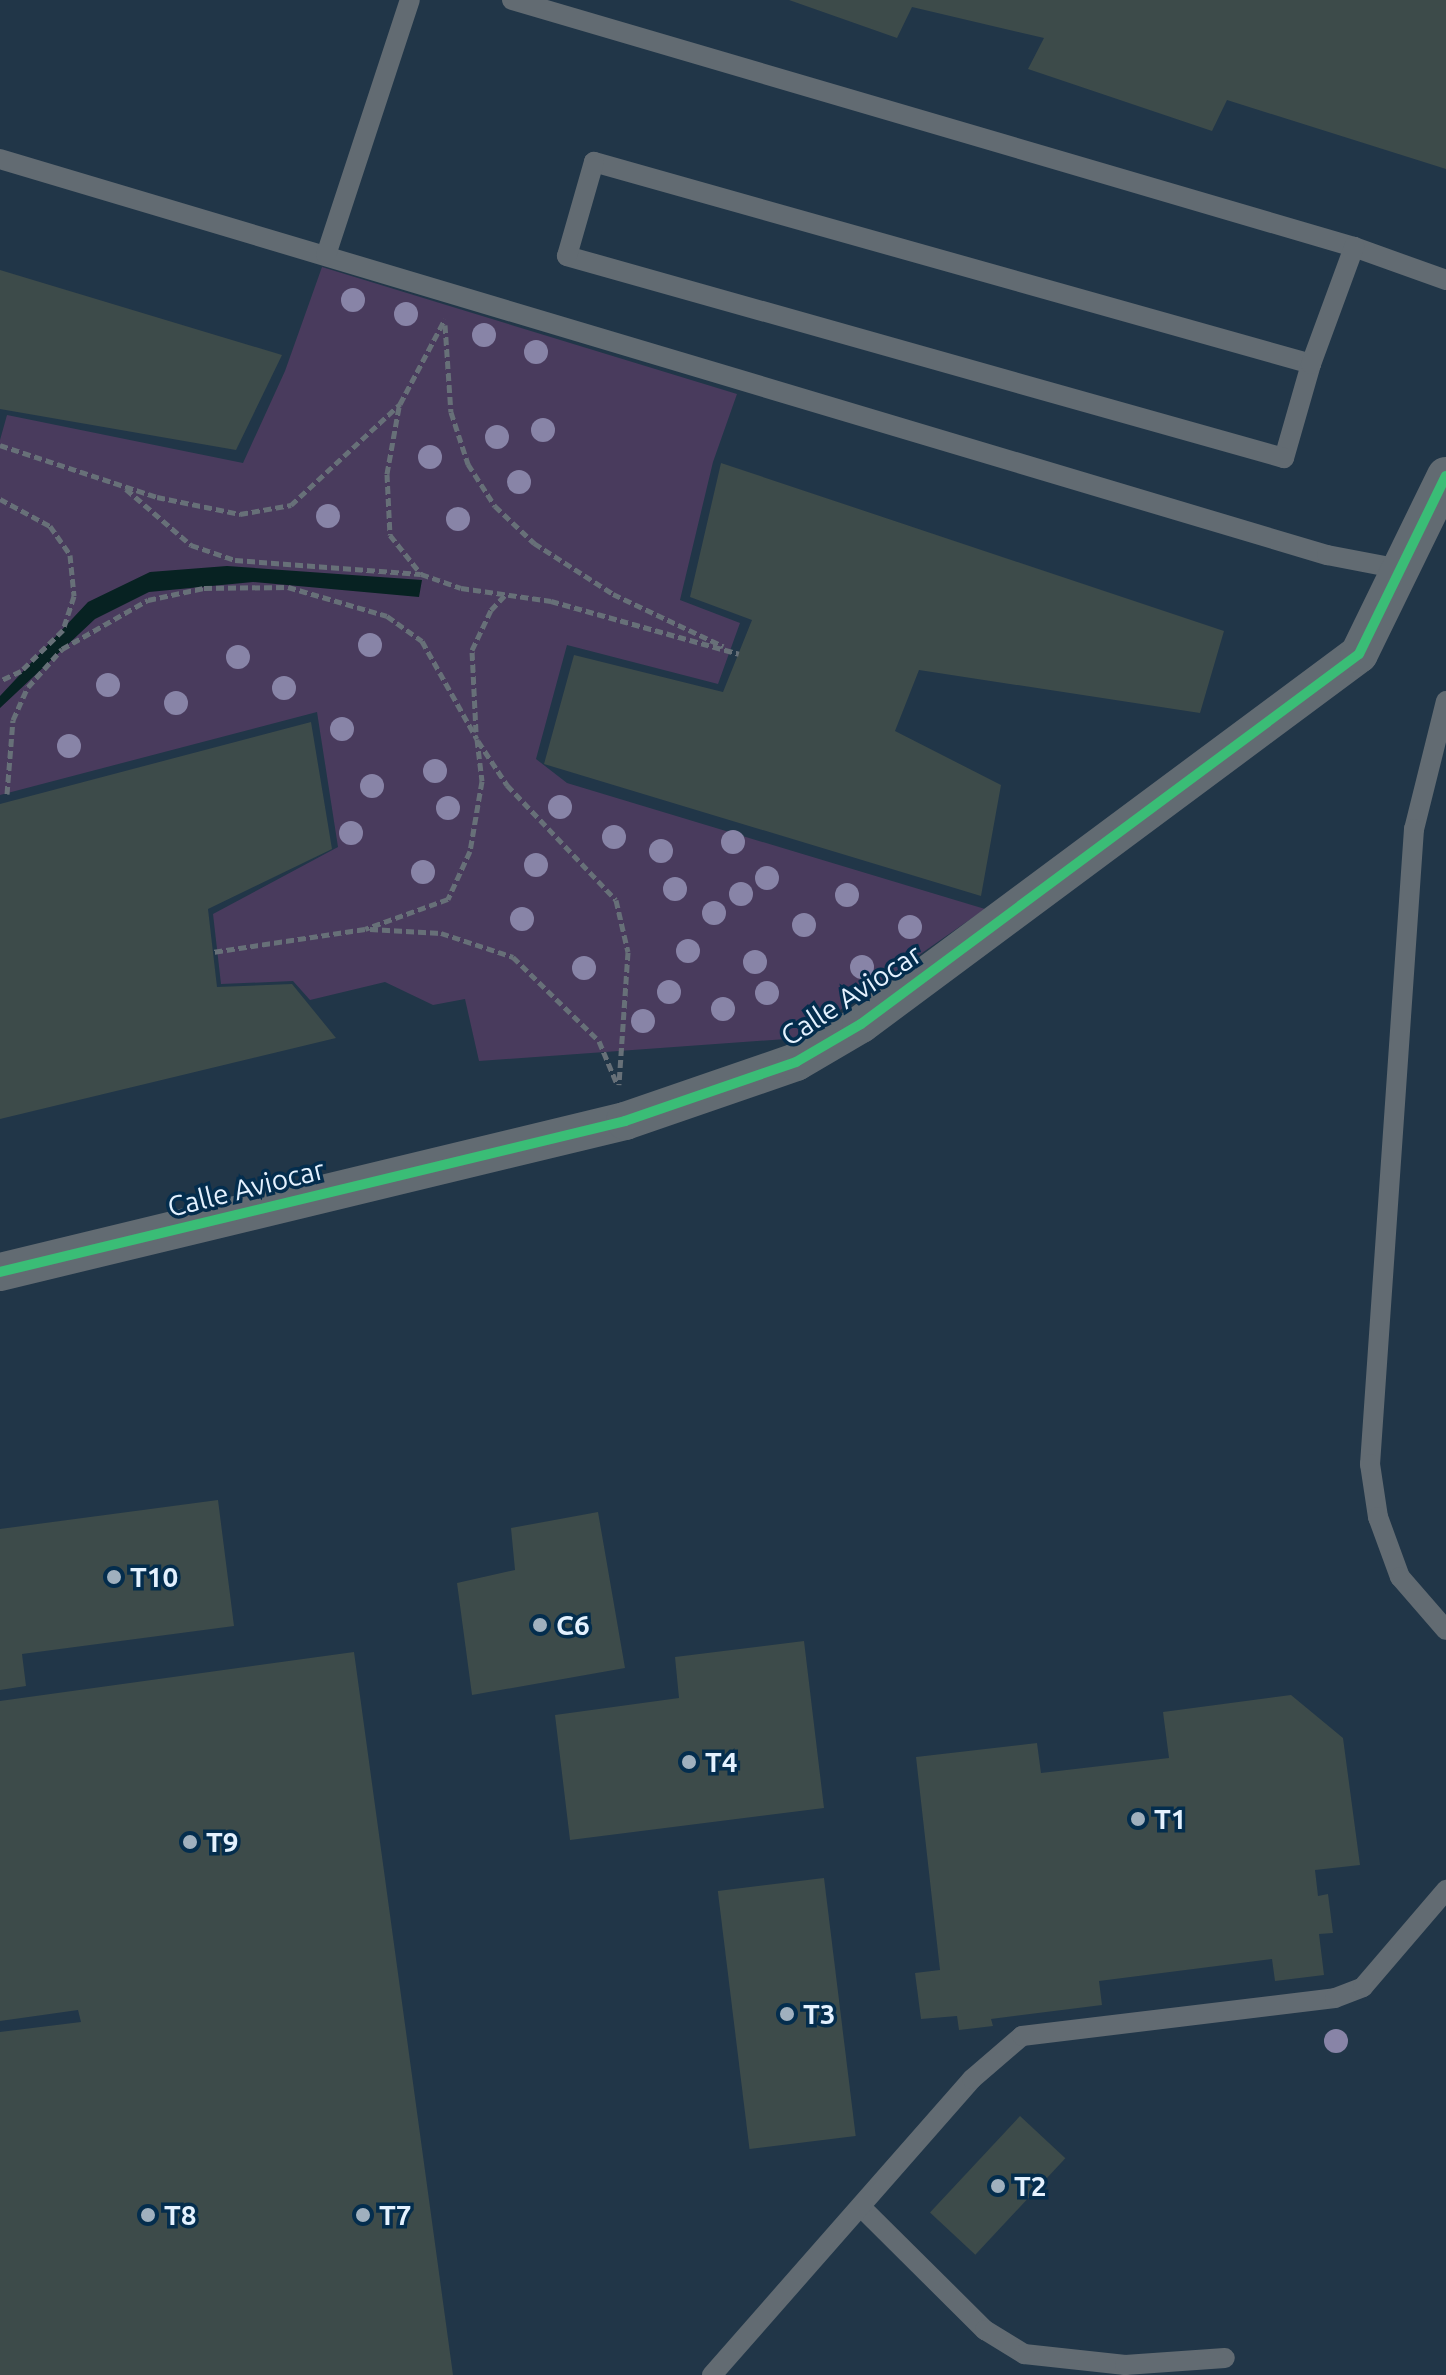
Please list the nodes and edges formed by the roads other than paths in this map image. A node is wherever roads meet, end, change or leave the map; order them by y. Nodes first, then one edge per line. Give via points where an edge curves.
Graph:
1 (410, 0) edge
2 (512, 0) edge
3 (0, 159) edge
4 (1354, 247) junction
5 (326, 255) junction
6 (1446, 280) edge
7 (1311, 364) junction
8 (1446, 476) edge
9 (1405, 571) junction
10 (1446, 701) edge
11 (0, 1272) edge
12 (1446, 1630) edge
13 (1446, 1890) edge
14 (861, 2207) junction
15 (1024, 2354) junction
16 (1225, 2358) dead end
17 (712, 2375) edge
18 (1027, 2375) edge

1 - 5 lane
2 - 4 lane
3 - 5 lane
4 - 6 lane
4 - 7 lane
5 - 9 lane via 1327,555
7 - 7 lane via 594,162 567,256 1284,458
8 - 9 street, Calle Aviocar
9 - 11 street, Calle Aviocar via 1359,654 861,1024 796,1062
10 - 12 lane via 1414,829 1370,1464 1378,1517 1400,1577
13 - 14 lane via 1363,1987 1335,1998 1022,2036 972,2079
14 - 15 lane via 985,2330
14 - 17 lane
15 - 16 lane via 1125,2365
15 - 18 lane

